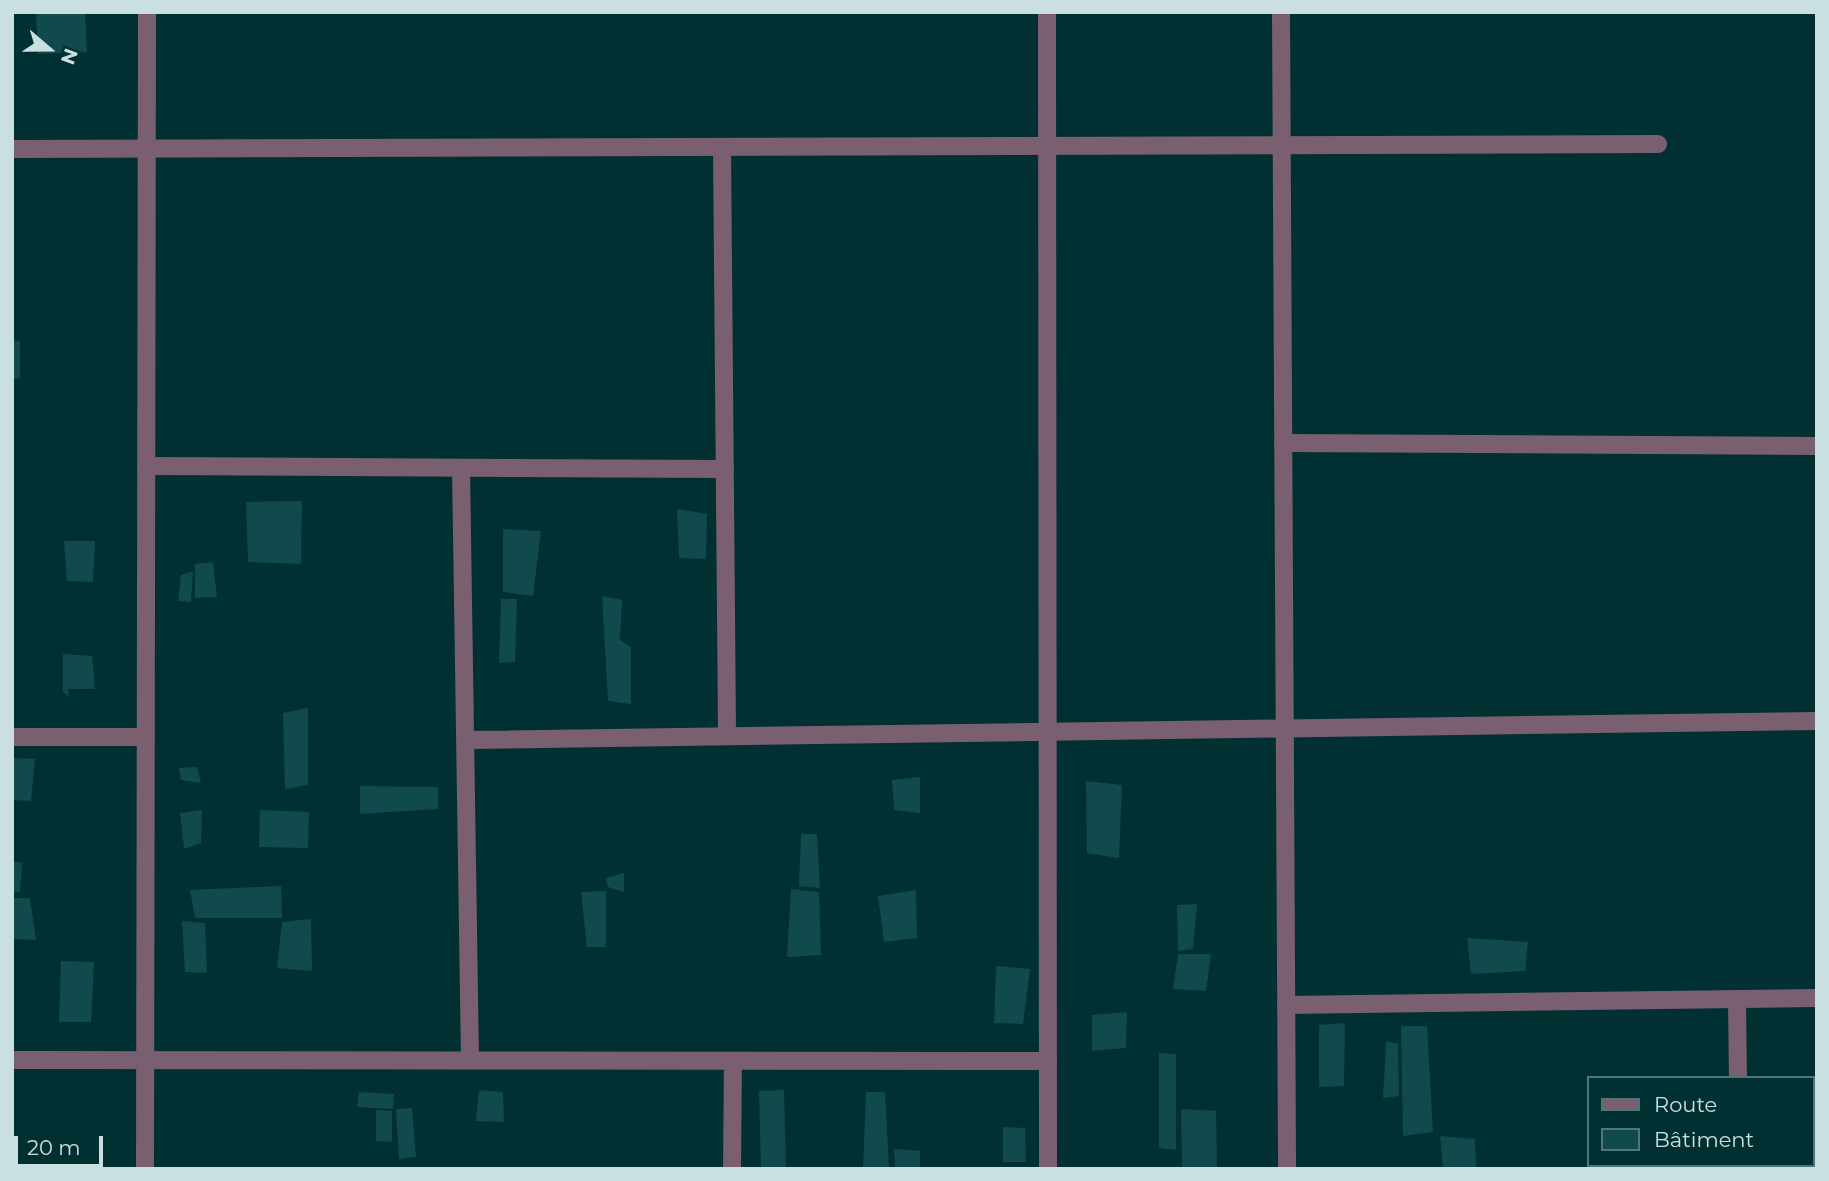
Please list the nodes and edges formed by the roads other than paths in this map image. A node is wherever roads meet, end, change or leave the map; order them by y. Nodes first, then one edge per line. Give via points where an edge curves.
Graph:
1 (147, 12) edge
2 (1047, 12) edge
3 (1281, 12) edge
4 (1658, 144) dead end
5 (1282, 145) junction
6 (1047, 146) junction
7 (722, 147) junction
8 (12, 149) edge
9 (147, 149) junction
10 (1283, 443) junction
11 (1817, 446) edge
12 (146, 466) junction
13 (461, 468) junction
14 (725, 470) junction
15 (1817, 721) edge
16 (1285, 728) junction
17 (1047, 731) junction
18 (727, 735) junction
19 (12, 737) edge
20 (146, 737) junction
21 (466, 740) junction
22 (1817, 998) edge
23 (1737, 999) junction
24 (1286, 1004) junction
25 (12, 1060) edge
26 (145, 1060) junction
27 (470, 1060) junction
28 (733, 1061) junction
29 (1048, 1061) junction
30 (1738, 1076) edge
31 (145, 1169) edge
32 (732, 1169) edge
33 (1048, 1169) edge
34 (1287, 1169) edge

1 - 9 street
2 - 6 street
3 - 5 street
4 - 5 street
5 - 6 street
5 - 10 street
6 - 7 street
6 - 17 street
7 - 9 street
7 - 14 street
8 - 9 street
9 - 12 street
10 - 11 street
10 - 16 street
12 - 13 street
12 - 20 street
13 - 14 street
13 - 21 street
14 - 18 street
15 - 16 street
16 - 17 street
16 - 24 street
17 - 18 street
17 - 29 street
18 - 21 street
19 - 20 street
20 - 26 street
21 - 27 street
22 - 23 street
23 - 24 street
23 - 30 street
24 - 34 street
25 - 26 street
26 - 27 street
26 - 31 street
27 - 28 street
28 - 29 street
28 - 32 street
29 - 33 street

